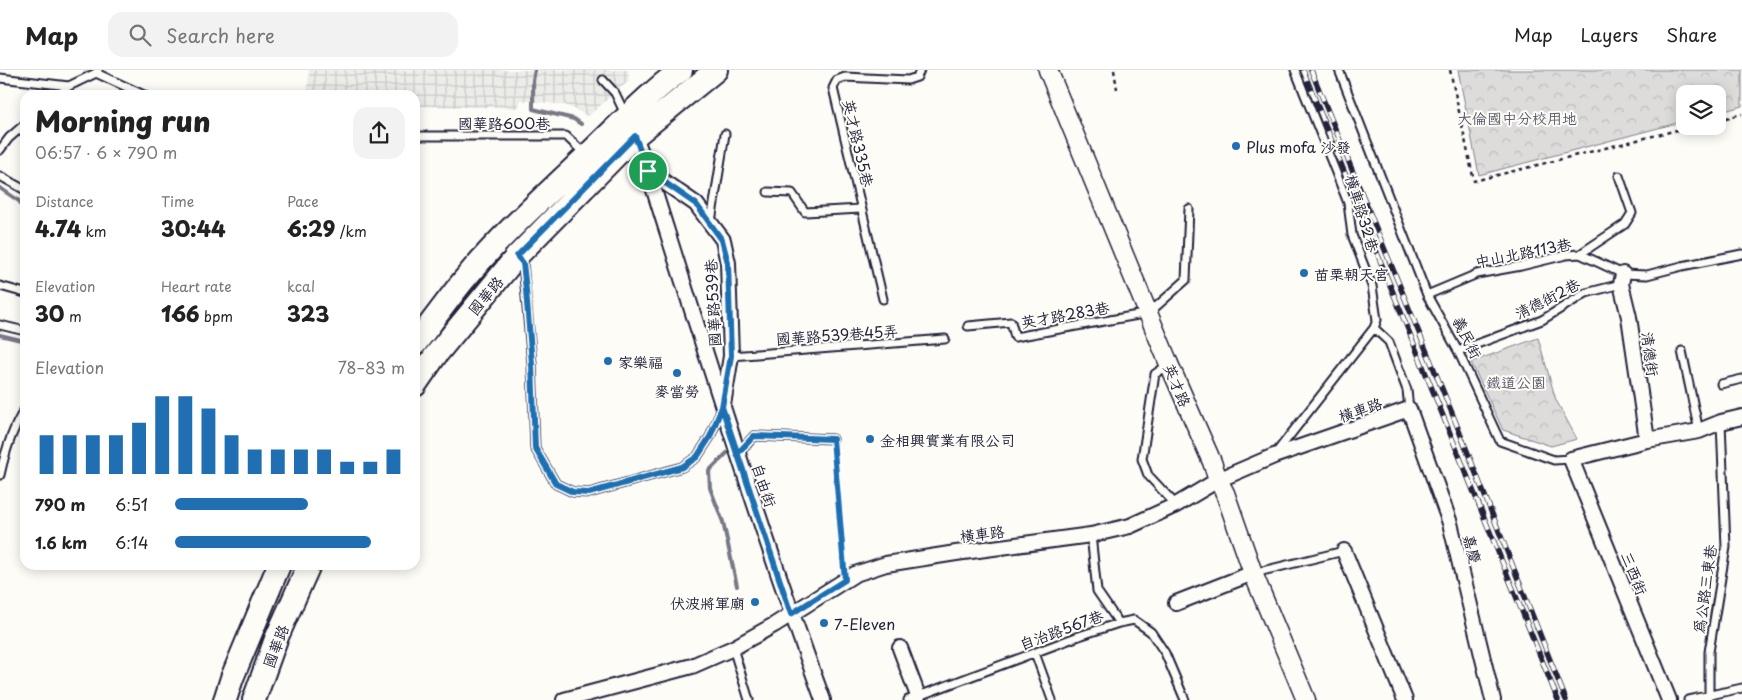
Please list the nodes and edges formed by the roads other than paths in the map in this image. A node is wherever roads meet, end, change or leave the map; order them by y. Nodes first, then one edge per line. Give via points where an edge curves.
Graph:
1 (681, 70) edge
2 (716, 70) edge
3 (920, 70) edge
4 (1048, 70) edge
5 (1295, 70) edge
6 (1339, 70) edge
7 (97, 72) edge
8 (0, 78) edge
9 (603, 80) dead end
10 (69, 86) junction
11 (65, 90) edge
12 (134, 90) edge
13 (631, 126) junction
14 (20, 128) edge
15 (725, 134) dead end
16 (420, 136) edge
17 (0, 150) edge
18 (586, 155) junction
19 (648, 171) junction
20 (0, 176) edge
21 (1619, 176) dead end
22 (20, 187) edge
23 (768, 192) dead end
24 (860, 209) junction
25 (1189, 209) dead end
26 (711, 223) junction
27 (509, 248) junction
28 (1580, 254) junction
29 (1742, 254) edge
30 (1622, 279) junction
31 (0, 286) edge
32 (20, 292) edge
33 (1427, 295) junction
34 (884, 299) dead end
35 (1149, 313) junction
36 (0, 325) edge
37 (968, 326) dead end
38 (1374, 328) junction
39 (20, 330) edge
40 (420, 338) edge
41 (945, 339) dead end
42 (1682, 350) dead end
43 (1458, 351) junction
44 (731, 356) junction
45 (1169, 364) junction
46 (420, 378) edge
47 (1742, 380) edge
48 (1721, 384) dead end
49 (722, 407) junction
50 (1409, 409) junction
51 (20, 419) edge
52 (1721, 422) junction
53 (1741, 422) edge
54 (1699, 431) junction
55 (833, 439) road end
56 (1647, 440) junction
57 (737, 454) junction
58 (1274, 456) junction
59 (1570, 459) junction
60 (0, 475) edge
61 (1218, 480) junction
62 (1176, 505) junction
63 (1091, 536) junction
64 (1344, 551) joint
65 (277, 570) edge
66 (307, 570) edge
67 (1254, 573) junction
68 (1176, 603) dead end
69 (791, 614) junction
70 (1118, 623) junction
71 (733, 648) junction
72 (900, 648) dead end
73 (1035, 653) junction
74 (1742, 688) edge
75 (1710, 698) edge
76 (915, 699) edge
77 (225, 700) edge
78 (254, 700) edge
79 (564, 700) edge
80 (749, 700) edge
81 (823, 700) edge
82 (1052, 700) edge
83 (1185, 700) edge
84 (1306, 700) edge
85 (1405, 700) edge
86 (1493, 700) edge
87 (1669, 700) edge
88 (1688, 700) edge

1 - 13 main road, 國華路 via 659,86
2 - 13 main road, 國華路
3 - 24 lane, 英才路335巷 via 917,77 908,80 846,77 837,80 832,88
4 - 35 street, 英才路
5 - 38 lane, 橫車路32巷 via 1348,204 1352,235 1372,286 1377,320
6 - 33 lane, 義民街
7 - 10 lane
7 - 12 lane
8 - 10 lane
9 - 13 lane via 615,93
10 - 11 lane
13 - 18 main road, 國華路
13 - 19 street, 自由街
13 - 27 main road, 國華路
14 - 17 lane
15 - 26 lane
16 - 18 lane, 國華路600巷 via 566,136
18 - 27 main road, 國華路 via 550,189
19 - 26 street, 國華路539巷 via 696,204
19 - 49 street, 自由街
20 - 22 lane
21 - 28 lane via 1632,213 1625,224
23 - 24 lane via 792,193 805,212
24 - 34 lane, 英才路335巷
25 - 35 lane via 1186,280
26 - 44 street, 國華路539巷 via 722,240 728,263
27 - 40 main road, 國華路 via 464,281
27 - 46 main road, 國華路
27 - 49 lane via 523,263 535,448 556,484 573,492 589,493 682,467 697,457 710,437
28 - 30 lane, 中山北路113巷
28 - 33 lane, 中山北路113巷 via 1477,274
29 - 30 lane, 中山北路113巷
30 - 43 lane, 清德街2巷 via 1586,293 1542,320
30 - 56 street, 清德街
31 - 32 lane
33 - 43 lane, 義民街
35 - 37 lane, 英才路283巷 via 1015,337 1011,322
35 - 45 street, 英才路
36 - 39 lane
38 - 50 lane via 1389,342 1407,390
38 - 58 lane
41 - 44 lane, 國華路539巷45弄
42 - 54 lane
43 - 59 lane, 義民街 via 1500,441 1554,460
44 - 49 street, 國華路539巷
45 - 61 street, 英才路
45 - 62 lane via 1155,374 1142,459 1148,475
47 - 48 lane
49 - 57 street, 自由街
50 - 58 street, 橫車路
50 - 86 street, 嘉慶 via 1450,523
51 - 60 lane via 11,436
52 - 53 street, 義民街
52 - 54 street, 義民街
52 - 75 lane, 為公路三東巷 via 1726,547 1709,652
54 - 56 street, 義民街
55 - 57 lane via 754,436
56 - 59 street, 義民街
57 - 69 street, 自由街
58 - 61 street, 橫車路
59 - 87 street, 三西街
61 - 62 street, 橫車路
61 - 67 street, 英才路
62 - 63 street, 橫車路 via 1130,526
63 - 69 street, 橫車路 via 886,564 855,574
63 - 70 lane via 1098,591
64 - 67 lane
64 - 85 street
65 - 77 main road, 國華路
66 - 78 main road, 國華路 via 276,639
67 - 68 street
67 - 84 street, 英才路
69 - 71 street, 橫車路
69 - 81 street, 自由街
70 - 73 lane, 自治路567巷
70 - 83 lane, 自治路567巷 via 1134,620 1151,632 1165,653
71 - 79 street, 橫車路 via 692,666
71 - 80 lane
72 - 76 street
73 - 76 lane, 自治路567巷
73 - 82 lane
74 - 75 lane
75 - 88 lane

